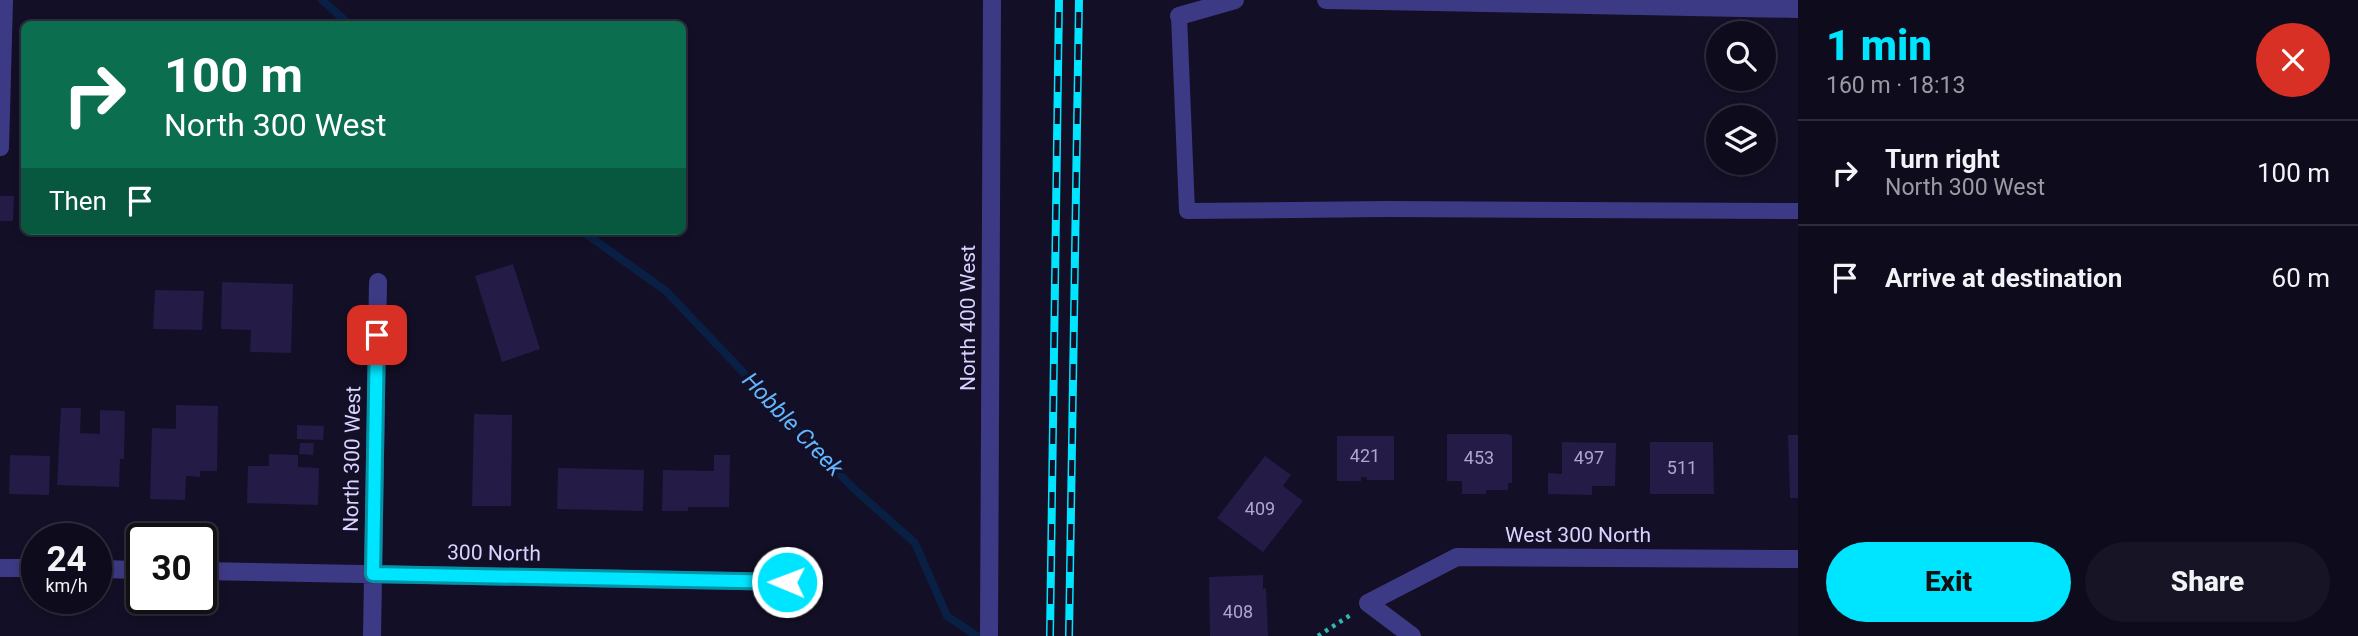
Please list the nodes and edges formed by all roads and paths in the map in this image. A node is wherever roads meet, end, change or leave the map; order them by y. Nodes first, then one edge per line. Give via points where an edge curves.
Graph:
1 (5, 0) edge
2 (992, 0) edge
3 (1235, 0) edge
4 (1326, 0) edge
5 (1798, 9) edge
6 (1179, 16) joint
7 (1, 148) edge
8 (1798, 211) edge
9 (378, 282) dead end
10 (1798, 559) edge
11 (0, 568) edge
12 (21, 568) edge
13 (217, 571) edge
14 (373, 574) junction
15 (787, 582) dead end
16 (1368, 603) junction
17 (372, 636) edge
18 (989, 636) edge
19 (1318, 636) edge
20 (1412, 636) edge

1 - 7 lane
2 - 18 street, North 400 West
3 - 6 street
4 - 5 street
6 - 8 lane via 1187,211
9 - 14 street, North 300 West
10 - 16 street, West 300 North via 1457,557
11 - 12 street
13 - 14 street, 300 North
14 - 15 street, 300 North
14 - 17 street, North 300 West
16 - 19 path
16 - 20 street

